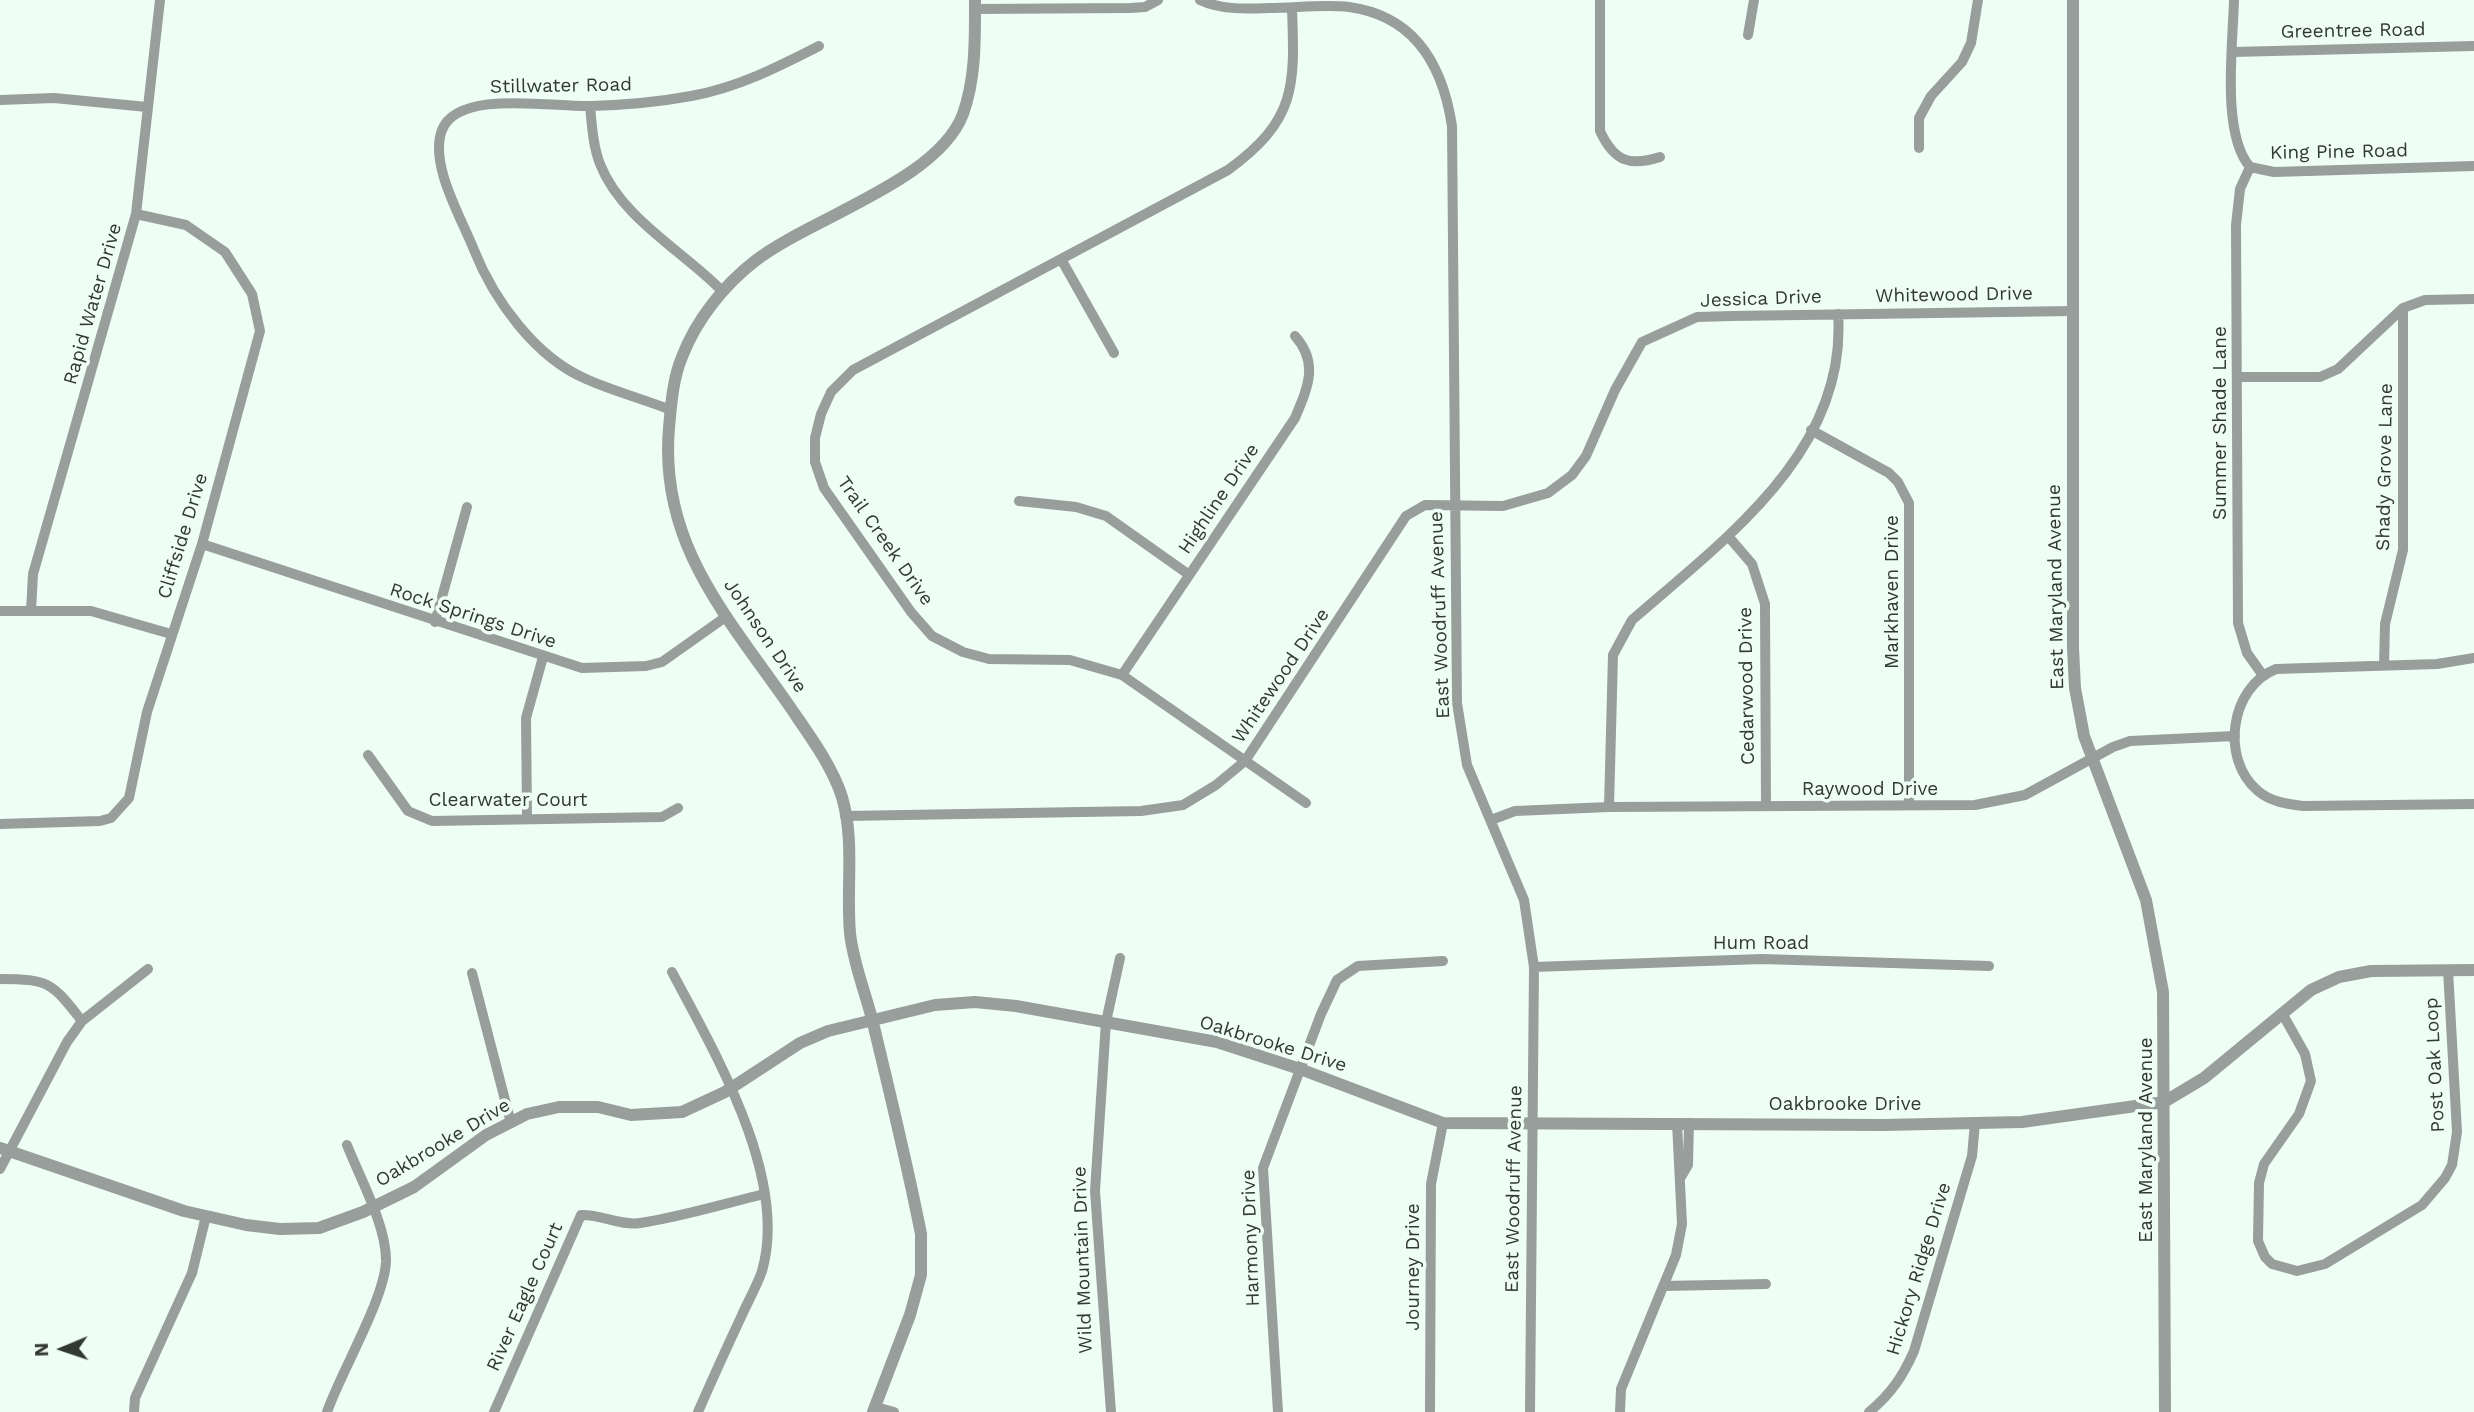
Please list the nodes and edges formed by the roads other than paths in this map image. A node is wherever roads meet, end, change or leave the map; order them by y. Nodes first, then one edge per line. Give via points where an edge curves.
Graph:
1 (160, 0) edge
2 (1158, 0) edge
3 (1200, 0) edge
4 (1600, 0) edge
5 (1754, 0) edge
6 (1978, 0) edge
7 (2073, 0) edge
8 (2234, 0) edge
9 (975, 5) edge
10 (1292, 8) junction
11 (1748, 35) dead end
12 (819, 46) dead end
13 (2474, 46) edge
14 (2233, 52) junction
15 (0, 100) edge
16 (590, 106) junction
17 (147, 107) junction
18 (1919, 148) dead end
19 (1660, 157) dead end
20 (2474, 166) edge
21 (2250, 167) junction
22 (136, 215) junction
23 (1061, 259) junction
24 (722, 291) junction
25 (2474, 299) edge
26 (2403, 308) junction
27 (2072, 312) junction
28 (1838, 314) junction
29 (1295, 335) dead end
30 (1114, 353) dead end
31 (2238, 377) junction
32 (671, 410) junction
33 (1811, 430) junction
34 (1019, 501) dead end
35 (1454, 505) junction
36 (467, 507) dead end
37 (1728, 536) junction
38 (202, 544) junction
39 (1188, 574) junction
40 (0, 611) edge
41 (31, 611) junction
42 (727, 616) junction
43 (435, 621) junction
44 (171, 634) junction
45 (543, 657) junction
46 (2474, 659) edge
47 (2384, 665) junction
48 (2262, 674) junction
49 (1122, 675) junction
50 (2235, 736) junction
51 (368, 755) dead end
52 (2092, 759) junction
53 (1245, 761) junction
54 (1306, 803) dead end
55 (2474, 804) edge
56 (1909, 805) junction
57 (1766, 806) junction
58 (1609, 807) junction
59 (678, 808) dead end
60 (845, 816) junction
61 (527, 817) junction
62 (1491, 820) junction
63 (0, 824) edge
64 (1119, 958) dead end
65 (1443, 961) dead end
66 (1989, 966) dead end
67 (1534, 967) junction
68 (148, 969) dead end
69 (2448, 970) junction
70 (2474, 970) edge
71 (672, 972) dead end
72 (472, 973) dead end
73 (0, 979) edge
74 (2282, 1013) junction
75 (82, 1021) junction
76 (873, 1022) junction
77 (1106, 1022) junction
78 (1300, 1069) junction
79 (732, 1087) junction
80 (2164, 1101) junction
81 (511, 1123) junction
82 (1443, 1123) junction
83 (1683, 1123) junction
84 (1975, 1123) junction
85 (1532, 1124) junction
86 (347, 1145) dead end
87 (4, 1149) edge
88 (1677, 1158) junction
89 (1689, 1158) junction
90 (0, 1169) edge
91 (1681, 1177) junction
92 (764, 1194) junction
93 (372, 1208) junction
94 (206, 1216) junction
95 (1766, 1284) dead end
96 (1663, 1286) junction
97 (875, 1410) edge
98 (134, 1412) edge
99 (327, 1412) edge
100 (494, 1412) edge
101 (698, 1412) edge
102 (894, 1412) edge
103 (1111, 1412) edge
104 (1278, 1412) edge
105 (1430, 1412) edge
106 (1530, 1412) edge
107 (1620, 1412) edge
108 (1869, 1412) edge
109 (2165, 1412) edge

1 - 17 street, Rapid Water Drive
2 - 9 street via 1130,8
3 - 10 street, East Woodruff Avenue via 1239,9
4 - 19 street via 1600,131 1607,148 1621,160 1643,163
5 - 11 street
6 - 18 street via 1972,43 1919,118
7 - 27 street, East Maryland Avenue
8 - 14 street, King Pine Road
9 - 24 street, Johnson Drive via 975,49 962,117 937,150 904,178 780,244
10 - 23 street, Trail Creek Drive via 1290,93 1271,134 1228,170
10 - 35 street, East Woodruff Avenue via 1333,6 1377,14 1407,31 1432,58 1447,92 1452,126
12 - 16 street, Stillwater Road via 743,82 692,96
13 - 14 street, Greentree Road
14 - 21 street, King Pine Road via 2234,136
15 - 17 street via 54,99
16 - 24 street via 593,143 615,192
16 - 32 street, Stillwater Road via 533,102 463,110 443,128 439,165 483,272 510,313 548,354 584,378
17 - 22 street, Rapid Water Drive
20 - 21 street, King Pine Road via 2283,172
21 - 31 street, Summer Shade Lane via 2237,205
22 - 38 street, Cliffside Drive via 186,225 225,252 252,294 260,331
22 - 41 street, Rapid Water Drive via 33,574
23 - 30 street
23 - 49 street, Trail Creek Drive via 853,370 831,393 821,414 815,462 824,488 932,636 989,659 1070,660
24 - 32 street, Johnson Drive via 681,358
25 - 26 street via 2425,300
26 - 31 street via 2338,369 2320,377
26 - 47 street, Shady Grove Lane via 2403,550 2385,624
27 - 28 street, Whitewood Drive
27 - 52 street, East Maryland Avenue via 2073,648 2078,711
28 - 33 street, Jessica Drive via 1835,375
28 - 35 street, Jessica Drive via 1697,317 1655,335 1642,342 1586,456 1558,487 1503,506
29 - 39 street, Highline Drive via 1308,351 1309,367 1308,388 1295,418
31 - 48 street, Summer Shade Lane via 2238,623 2247,653
32 - 42 street, Johnson Drive via 667,474 677,524 687,551
33 - 37 street, Jessica Drive via 1769,495
33 - 56 street, Markhaven Drive via 1889,473 1909,503
34 - 39 street via 1106,516
35 - 53 street, Whitewood Drive via 1425,505 1406,516
35 - 62 street, East Woodruff Avenue via 1457,703 1467,765
36 - 43 street
37 - 57 street, Cedarwood Drive via 1752,565 1765,604
37 - 58 street, Jessica Drive via 1633,620 1618,641 1611,680
38 - 43 street, Rock Springs Drive
38 - 44 street, Cliffside Drive
39 - 49 street, Highline Drive
40 - 41 street
41 - 44 street via 91,611
42 - 45 street, Rock Springs Drive via 662,662 646,666 582,668
42 - 60 street, Johnson Drive via 803,727 841,796
43 - 45 street, Rock Springs Drive
44 - 63 street, Cliffside Drive via 129,798 121,809 100,821
45 - 61 street via 526,718
46 - 47 street
47 - 48 street via 2290,666
48 - 50 street via 2239,707
49 - 53 street, Trail Creek Drive
50 - 52 street, Raywood Drive via 2148,738 2113,747
50 - 55 street via 2242,772 2259,792 2276,802 2304,806
51 - 61 street, Clearwater Court via 408,811 419,818
52 - 56 street, Raywood Drive via 2025,795 1975,805
52 - 80 street, East Maryland Avenue via 2156,938 2164,992
53 - 54 street, Trail Creek Drive
53 - 60 street, Whitewood Drive via 1183,805 1142,811
56 - 57 street, Raywood Drive
57 - 58 street, Raywood Drive
58 - 62 street, Raywood Drive via 1515,811
59 - 61 street, Clearwater Court via 662,817
60 - 76 street, Johnson Drive via 850,934
62 - 67 street, East Woodruff Avenue via 1524,900
64 - 77 street, Wild Mountain Drive
65 - 78 street, Harmony Drive via 1358,966 1337,980
66 - 67 street, Hum Road via 1762,959
67 - 85 street, East Woodruff Avenue
68 - 75 street
69 - 70 street, Oakbrooke Drive
69 - 74 street, Oakbrooke Drive via 2371,971 2339,977 2311,990
69 - 74 street, Post Oak Loop via 2458,1132 2452,1165 2422,1205 2325,1264 2306,1270 2278,1268 2265,1257 2259,1241 2259,1183 2264,1164 2299,1114 2311,1081 2305,1054
71 - 79 street
72 - 81 street
73 - 75 street via 29,979 55,988
74 - 80 street, Oakbrooke Drive via 2204,1078
75 - 87 street
76 - 77 street, Oakbrooke Drive via 935,1005 975,1002
76 - 79 street, Oakbrooke Drive via 828,1031 800,1043
76 - 97 street, Johnson Drive via 921,1234 921,1275
77 - 78 street, Oakbrooke Drive via 1217,1042
77 - 103 street, Wild Mountain Drive via 1095,1191
78 - 82 street, Oakbrooke Drive
78 - 104 street, Harmony Drive via 1263,1168
79 - 81 street, Oakbrooke Drive via 682,1112 631,1115 598,1107 559,1107
79 - 92 street
80 - 84 street, Oakbrooke Drive via 2022,1122
80 - 109 street, East Maryland Avenue
81 - 93 street, Oakbrooke Drive via 486,1135 414,1187
82 - 85 street, Oakbrooke Drive
82 - 105 street, Journey Drive via 1431,1184
83 - 84 street, Oakbrooke Drive
83 - 85 street, Oakbrooke Drive
83 - 88 street
83 - 89 street
84 - 108 street, Hickory Ridge Drive via 1972,1156 1914,1351 1901,1379
85 - 106 street, East Woodruff Avenue
86 - 93 street
87 - 90 street
87 - 94 street, Oakbrooke Drive
88 - 89 street
88 - 91 street
89 - 91 street
91 - 96 street via 1682,1224
92 - 100 street, River Eagle Court via 639,1223 613,1223 581,1215
92 - 101 street via 769,1216 761,1274
93 - 94 street, Oakbrooke Drive via 319,1228 246,1226
93 - 99 street via 386,1262 381,1285
94 - 98 street via 192,1273 135,1398
95 - 96 street
96 - 107 street via 1621,1389
97 - 102 street

